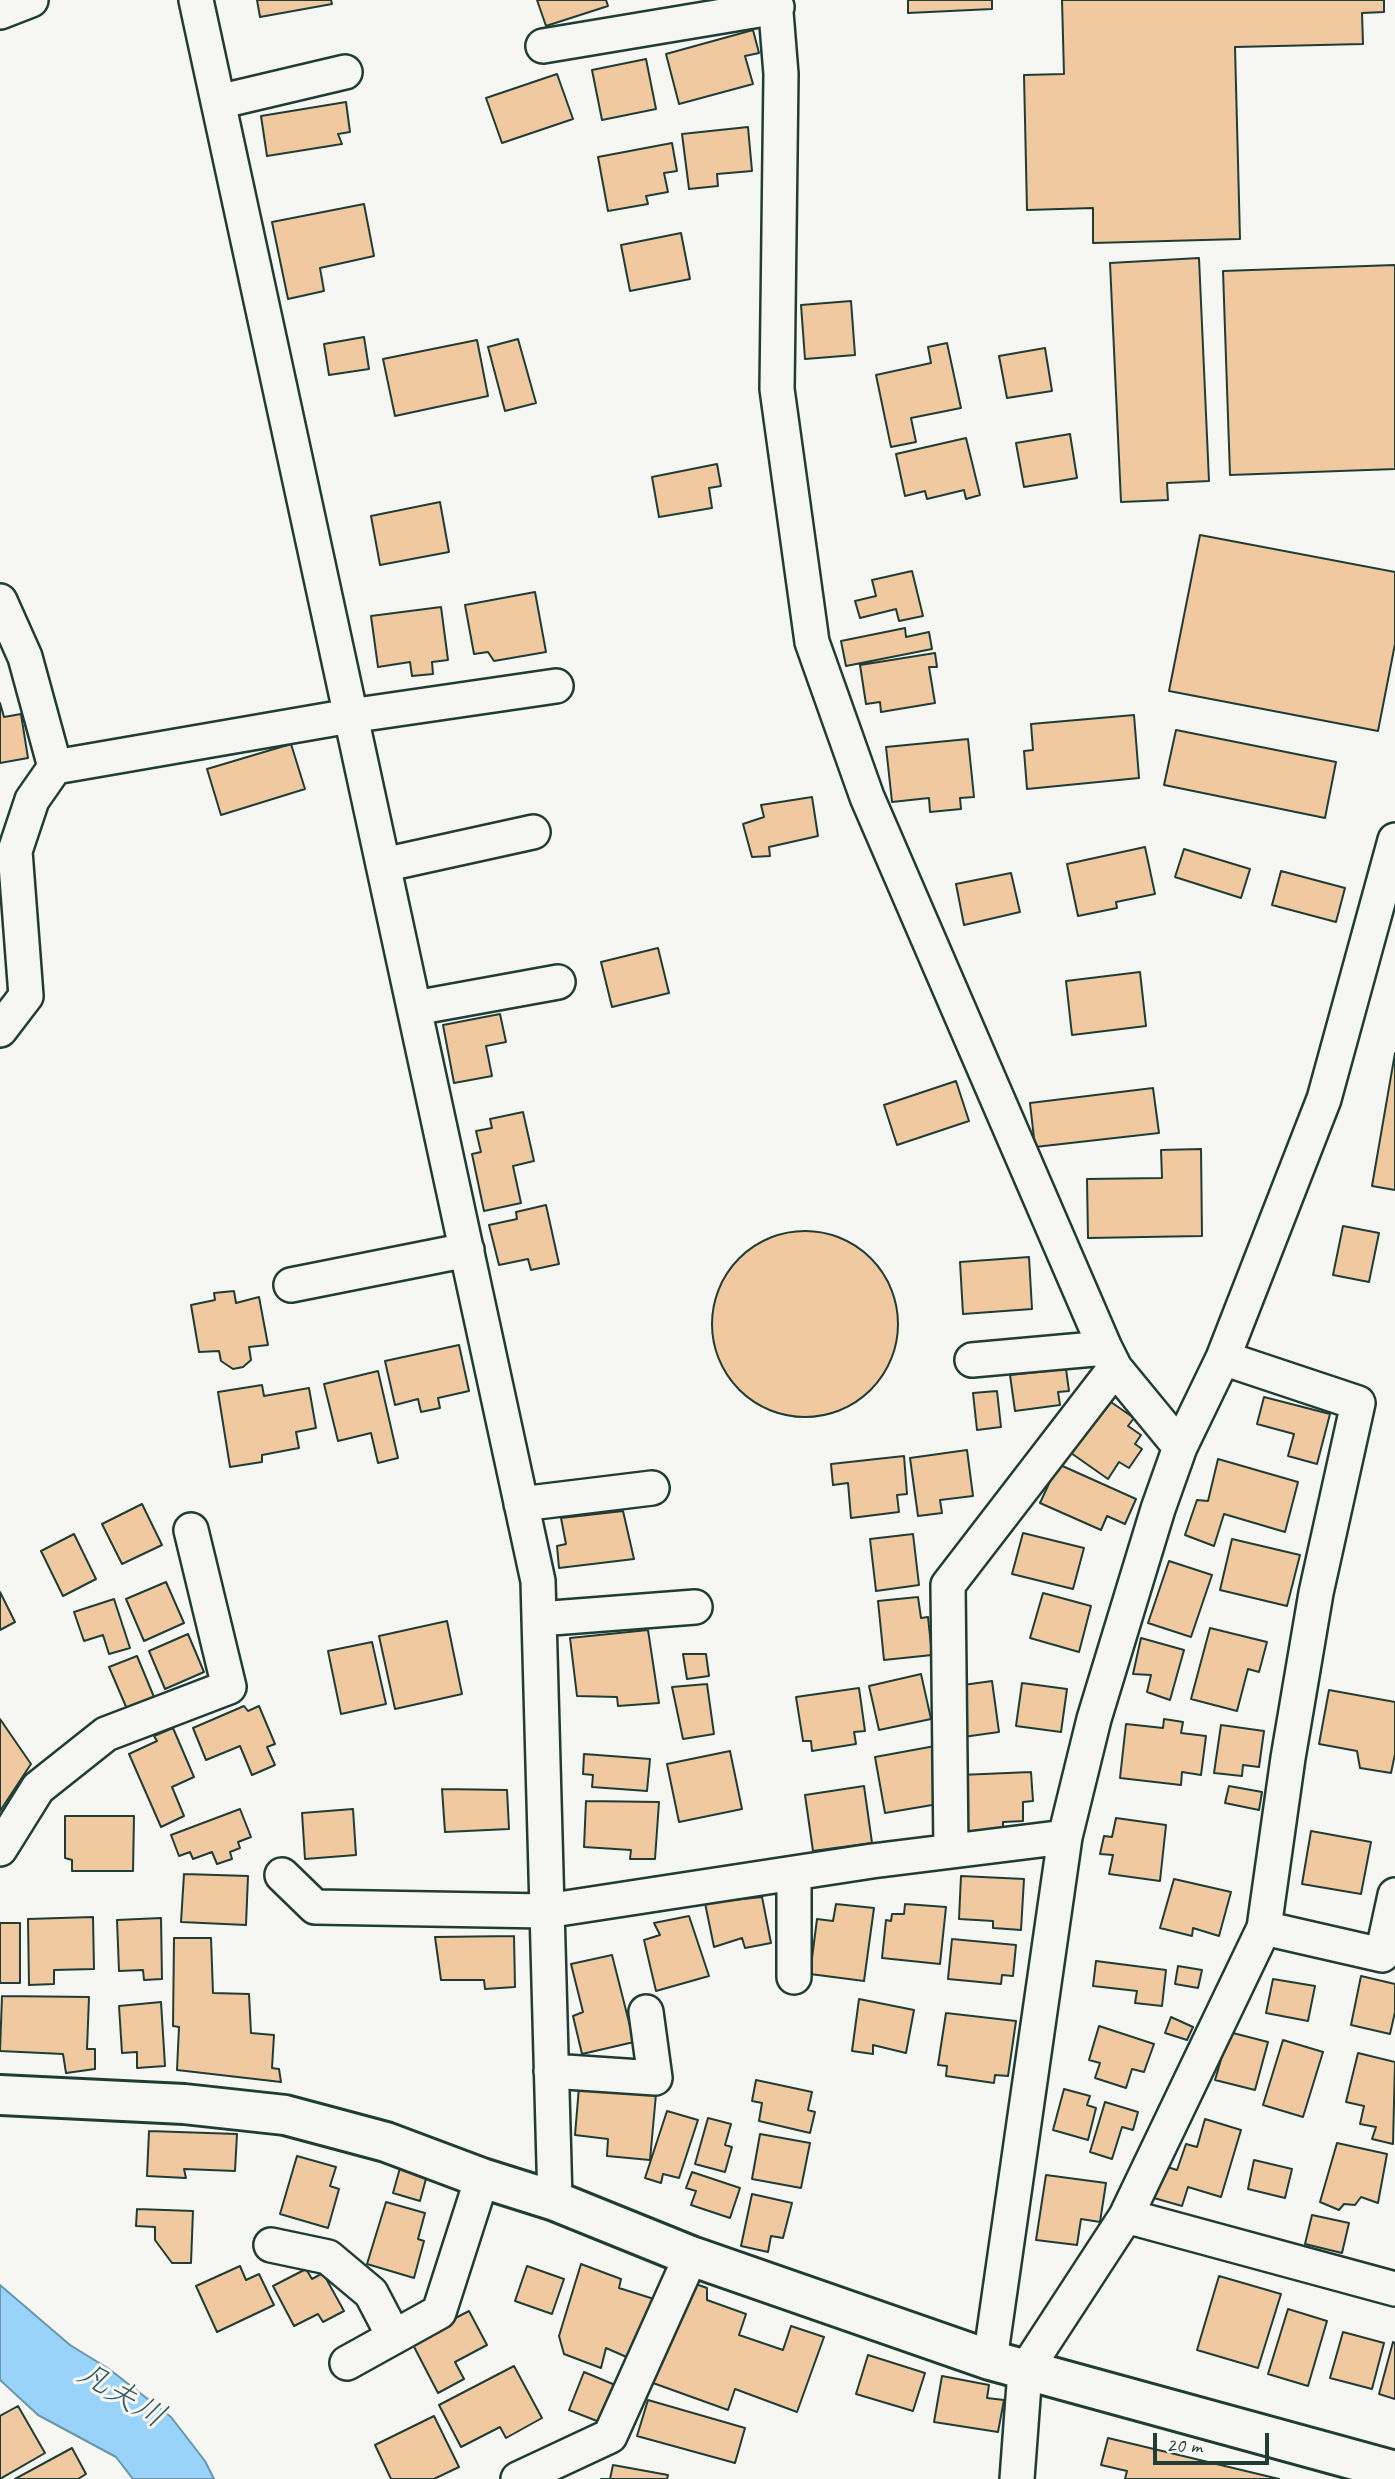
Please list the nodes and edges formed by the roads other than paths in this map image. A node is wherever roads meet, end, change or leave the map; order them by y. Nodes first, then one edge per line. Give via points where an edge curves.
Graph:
1 (196, 0) edge
2 (776, 4) edge
3 (543, 46) dead end
4 (345, 72) dead end
5 (218, 102) junction
6 (0, 601) edge
7 (556, 686) dead end
8 (350, 716) junction
9 (55, 767) junction
10 (533, 832) dead end
11 (1395, 840) edge
12 (383, 865) junction
13 (558, 982) dead end
14 (415, 1008) junction
15 (0, 1030) edge
16 (467, 1250) junction
17 (291, 1285) dead end
18 (1110, 1358) junction
19 (1223, 1358) junction
20 (972, 1360) dead end
21 (1180, 1447) junction
22 (652, 1488) dead end
23 (522, 1504) junction
24 (191, 1530) dead end
25 (695, 1607) dead end
26 (539, 1619) junction
27 (1065, 1837) junction
28 (0, 1849) edge
29 (951, 1851) junction
30 (794, 1874) junction
31 (282, 1875) dead end
32 (1395, 1895) edge
33 (546, 1912) junction
34 (1264, 1928) junction
35 (794, 1977) dead end
36 (646, 2012) dead end
37 (551, 2071) junction
38 (0, 2095) edge
39 (482, 2178) junction
40 (555, 2201) junction
41 (1126, 2216) junction
42 (271, 2245) dead end
43 (691, 2256) junction
44 (1395, 2289) edge
45 (394, 2337) junction
46 (347, 2363) dead end
47 (1007, 2365) junction
48 (1395, 2470) edge
49 (518, 2479) edge
50 (1017, 2479) edge

1 - 5 street
2 - 3 street
2 - 18 street via 781,74 777,388 812,642 867,797
4 - 5 street
5 - 8 street
6 - 9 street via 25,657
7 - 8 street
8 - 9 street
8 - 12 street
9 - 15 street via 32,800 15,852 26,996
10 - 12 street
11 - 19 street via 1324,1099
12 - 14 street
13 - 14 street
14 - 16 street
16 - 17 street
16 - 23 street
18 - 20 street
18 - 21 street
18 - 29 street via 948,1585
19 - 21 street
19 - 34 street via 1359,1403 1316,1593
21 - 27 street via 1094,1719
22 - 23 street
23 - 26 street via 538,1581
24 - 28 street via 229,1687 106,1734 38,1788
25 - 26 street
26 - 33 street
27 - 29 street
27 - 47 street
29 - 30 street
30 - 33 street
30 - 35 street
31 - 33 street via 315,1906
32 - 34 street via 1382,1955
33 - 37 street
34 - 41 street
36 - 37 street via 655,2078
37 - 40 street
38 - 39 street via 184,2104 285,2115 386,2142
39 - 40 street
39 - 45 street via 439,2312
40 - 43 street
41 - 44 street
41 - 47 street
42 - 45 street via 327,2257 371,2293
43 - 47 street
43 - 49 street via 610,2436
45 - 46 street
47 - 48 street
47 - 50 street

